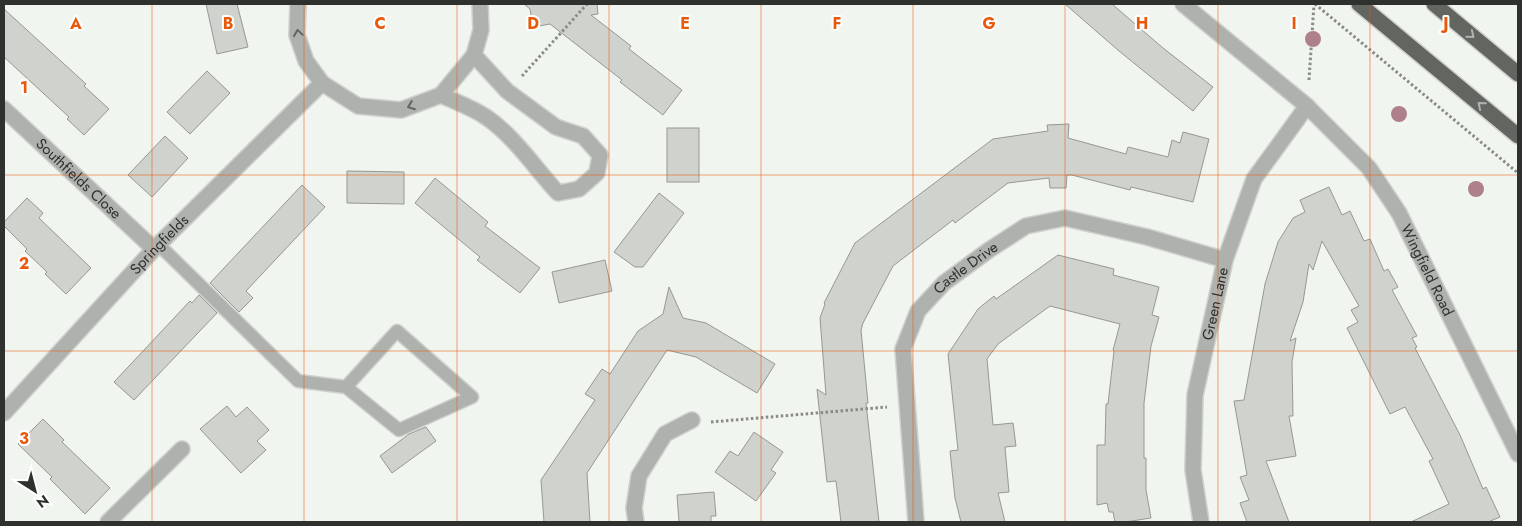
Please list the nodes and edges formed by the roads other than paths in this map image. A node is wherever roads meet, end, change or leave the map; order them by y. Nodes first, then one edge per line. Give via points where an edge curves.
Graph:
1 (298, 4) edge
2 (480, 4) edge
3 (1183, 4) edge
4 (1359, 4) edge
5 (1434, 4) edge
6 (474, 55) junction
7 (1518, 74) edge
8 (322, 83) junction
9 (441, 95) junction
10 (1307, 106) junction
11 (4, 109) edge
12 (1518, 136) edge
13 (156, 246) junction
14 (1225, 260) junction
15 (346, 387) junction
16 (4, 413) edge
17 (692, 420) road end
18 (182, 449) dead end
19 (1518, 454) edge
20 (108, 522) edge
21 (636, 522) edge
22 (916, 522) edge
23 (1201, 522) edge

8 -> 1 street via 306,61 297,35
2 - 6 street via 480,30
3 - 10 street, Wingfield Road
12 -> 4 highway
5 -> 7 highway
6 - 9 street
6 - 9 street via 507,90 556,128 584,136 600,155 597,173 580,189 558,193 516,144 486,117
9 -> 8 street via 401,110 367,107 358,106
8 - 13 street, Springfields
10 - 14 street, Green Lane via 1254,179
10 - 19 street, Wingfield Road via 1369,168 1399,213
11 - 13 street, Southfields Close
13 - 15 lane via 298,381
13 - 16 street, Springfields
14 - 22 street, Castle Drive via 1148,237 1065,218 1026,226 944,283 918,312 903,349
14 - 23 street, Green Lane via 1195,395 1193,470
15 - 15 lane via 399,430 472,397 397,331
17 - 21 street via 665,434 639,476 634,508
18 - 20 street

